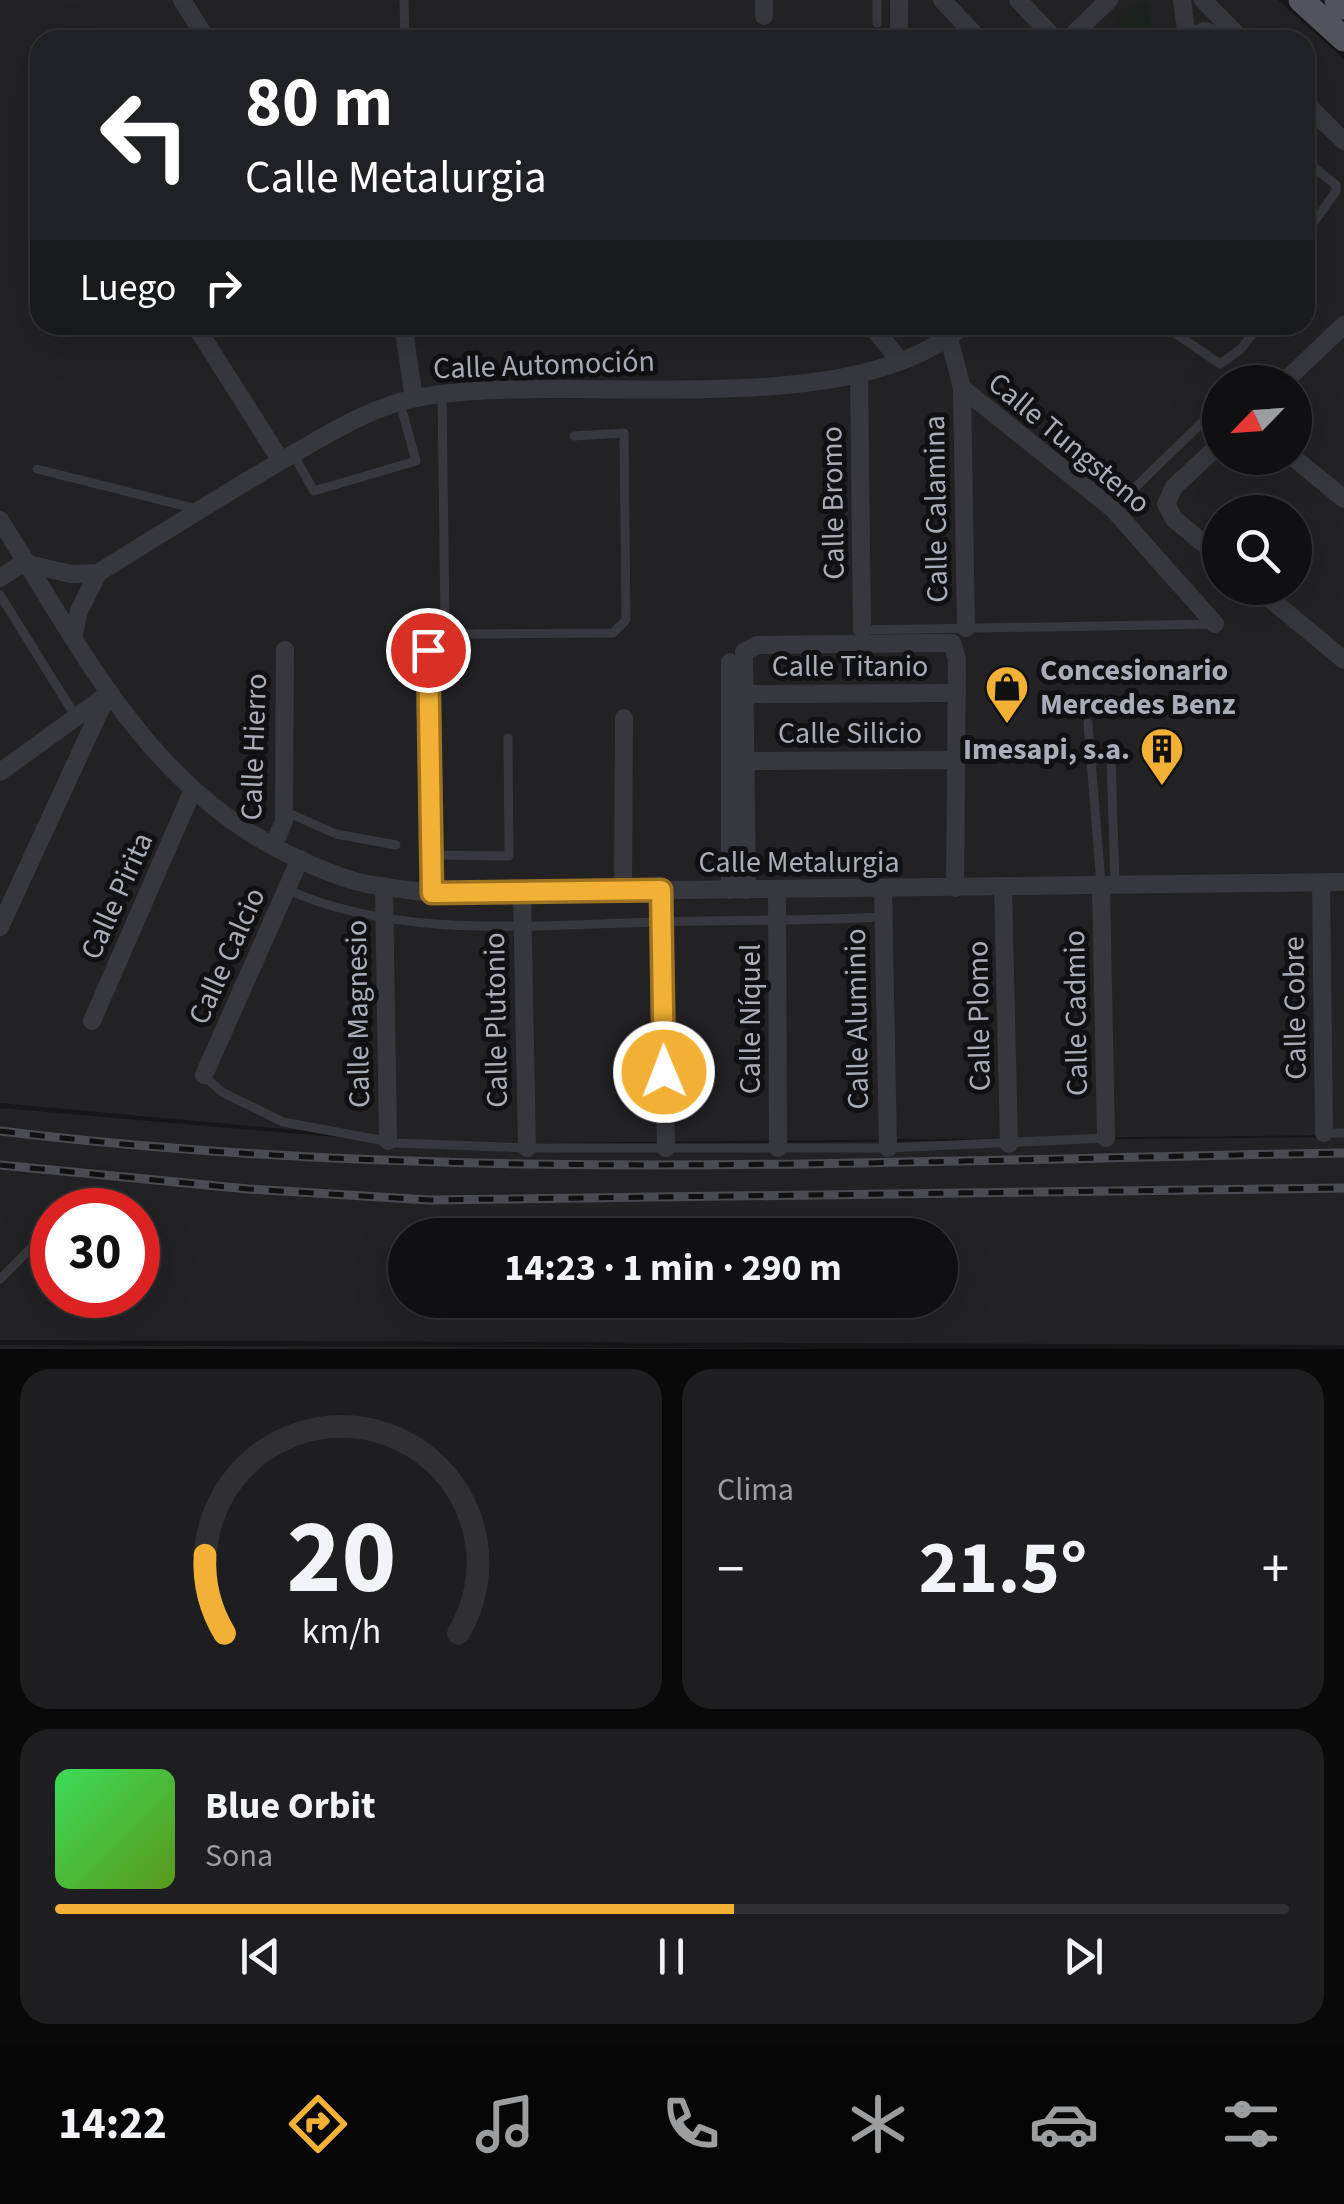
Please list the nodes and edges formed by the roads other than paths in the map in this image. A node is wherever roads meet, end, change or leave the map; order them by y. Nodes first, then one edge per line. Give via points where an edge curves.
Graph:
1 (182, 0) edge
2 (404, 0) edge
3 (876, 0) edge
4 (899, 0) edge
5 (942, 0) edge
6 (1018, 0) edge
7 (1109, 0) edge
8 (1182, 0) edge
9 (1300, 0) edge
10 (1337, 0) edge
11 (1208, 2) edge
12 (1344, 7) edge
13 (877, 23) dead end
14 (201, 30) edge
15 (405, 30) edge
16 (902, 30) edge
17 (970, 30) edge
18 (1046, 30) edge
19 (1078, 30) edge
20 (1186, 30) edge
21 (1192, 30) edge
22 (1233, 30) edge
23 (1344, 38) edge
24 (1315, 113) edge
25 (1344, 141) edge
26 (1315, 168) edge
27 (1315, 221) edge
28 (1342, 332) edge
29 (202, 335) edge
30 (404, 335) edge
31 (879, 335) edge
32 (950, 335) edge
33 (956, 335) edge
34 (1178, 335) edge
35 (1252, 335) edge
36 (900, 361) junction
37 (1304, 365) edge
38 (859, 376) junction
39 (962, 388) junction
40 (442, 395) junction
41 (407, 401) junction
42 (1202, 422) edge
43 (574, 436) dead end
44 (287, 457) junction
45 (1202, 461) edge
46 (37, 469) dead end
47 (1312, 473) edge
48 (1344, 499) edge
49 (1113, 509) junction
50 (200, 510) junction
51 (0, 520) edge
52 (1202, 542) edge
53 (27, 563) junction
54 (98, 572) junction
55 (71, 574) junction
56 (0, 578) edge
57 (43, 588) junction
58 (0, 595) edge
59 (1277, 605) edge
60 (1215, 624) joint
61 (966, 628) junction
62 (862, 630) joint
63 (74, 638) junction
64 (284, 650) dead end
65 (428, 650) dead end
66 (1344, 660) edge
67 (730, 662) dead end
68 (108, 693) junction
69 (957, 693) junction
70 (744, 694) junction
71 (76, 717) junction
72 (624, 718) dead end
73 (1088, 723) dead end
74 (508, 738) dead end
75 (1111, 757) dead end
76 (956, 760) junction
77 (744, 762) junction
78 (0, 772) edge
79 (192, 792) junction
80 (284, 811) junction
81 (396, 845) dead end
82 (273, 846) junction
83 (432, 855) junction
84 (300, 859) junction
85 (1344, 882) edge
86 (1321, 883) junction
87 (384, 886) junction
88 (1003, 887) junction
89 (1108, 887) junction
90 (882, 888) junction
91 (954, 888) junction
92 (286, 890) junction
93 (623, 890) junction
94 (661, 890) junction
95 (738, 890) junction
96 (778, 890) junction
97 (522, 892) junction
98 (432, 893) junction
99 (883, 917) junction
100 (384, 918) junction
101 (661, 922) junction
102 (777, 922) junction
103 (522, 925) junction
104 (0, 928) edge
105 (92, 1022) dead end
106 (204, 1076) joint
107 (1344, 1133) edge
108 (1324, 1134) joint
109 (1106, 1138) joint
110 (388, 1141) junction
111 (1009, 1144) junction
112 (527, 1148) junction
113 (666, 1148) junction
114 (778, 1148) junction
115 (888, 1148) junction
116 (30, 1249) edge
117 (0, 1279) edge

1 - 14 street
2 - 15 lane
3 - 13 lane
4 - 16 street
5 - 17 street
6 - 18 street
7 - 19 street
8 - 20 street
9 - 23 main road
10 - 12 main road
11 - 21 street
11 - 22 street
24 - 25 street
26 - 27 lane via 1336,191
28 - 37 street
29 - 44 street
30 - 41 street
31 - 36 street
32 - 36 street, Calle Automoción
33 - 39 street, Calle Tungsteno
34 - 35 lane via 1220,364
36 - 38 street, Calle Automoción
38 - 40 street, Calle Automoción via 752,387
38 - 62 street, Calle Bromo
39 - 49 street, Calle Tungsteno
39 - 61 street, Calle Calamina
40 - 41 street, Calle Automoción
40 - 43 lane via 445,622 458,634 612,633 626,620 624,433
41 - 44 street, Calle Automoción via 356,418
41 - 44 lane via 416,461 314,491
42 - 49 lane
44 - 50 street, Calle Automoción
45 - 52 street via 1166,504
46 - 50 lane
47 - 48 street
49 - 60 street, Calle Tungsteno
50 - 54 street, Calle Automoción
51 - 53 street, Calle Metalurgia
53 - 55 street
53 - 56 street
53 - 57 street, Calle Metalurgia
54 - 55 street
54 - 63 street via 78,611
55 - 57 street
57 - 63 street, Calle Metalurgia
58 - 71 lane
59 - 66 street
60 - 61 lane
61 - 62 lane
63 - 68 street, Calle Metalurgia
64 - 80 street, Calle Hierro
65 - 83 street
67 - 95 street
68 - 71 street
68 - 79 street, Calle Metalurgia via 152,753
68 - 104 street
69 - 70 street, Calle Titanio
69 - 70 street via 955,646 932,642 748,647
69 - 76 street
70 - 77 street
71 - 78 street
72 - 93 street
73 - 89 lane
74 - 83 lane via 509,856
75 - 89 lane
76 - 77 street, Calle Silicio
76 - 91 street
77 - 95 street
79 - 82 street, Calle Metalurgia
79 - 105 street, Calle Pirita
80 - 81 lane via 336,834
80 - 82 street, Calle Hierro
82 - 84 street, Calle Metalurgia
83 - 98 street
84 - 87 street, Calle Metalurgia
84 - 92 street, Calle Calcio
85 - 86 street, Calle Metalurgia
86 - 89 street, Calle Metalurgia
86 - 108 street, Calle Cobre
87 - 98 street, Calle Metalurgia
87 - 100 street, Calle Magnesio
88 - 89 street, Calle Metalurgia
88 - 91 street, Calle Metalurgia
88 - 111 street, Calle Plomo
89 - 109 street, Calle Cadmio
90 - 91 street, Calle Metalurgia
90 - 96 street, Calle Metalurgia
90 - 99 street, Calle Aluminio
92 - 100 lane
92 - 106 street, Calle Calcio
93 - 94 street, Calle Metalurgia
93 - 97 street, Calle Metalurgia
94 - 95 street, Calle Metalurgia
94 - 101 street
95 - 96 street, Calle Metalurgia
96 - 102 street, Calle Níquel
97 - 98 street, Calle Metalurgia
97 - 103 street, Calle Plutonio
99 - 102 lane
99 - 115 street, Calle Aluminio
100 - 103 lane
100 - 110 street, Calle Magnesio
101 - 102 lane
101 - 103 lane
101 - 113 street
102 - 114 street, Calle Níquel
103 - 112 street, Calle Plutonio
106 - 110 lane via 283,1122
107 - 108 lane
109 - 111 lane
110 - 112 lane
111 - 115 lane
112 - 113 lane
113 - 114 lane
114 - 115 lane
116 - 117 lane

